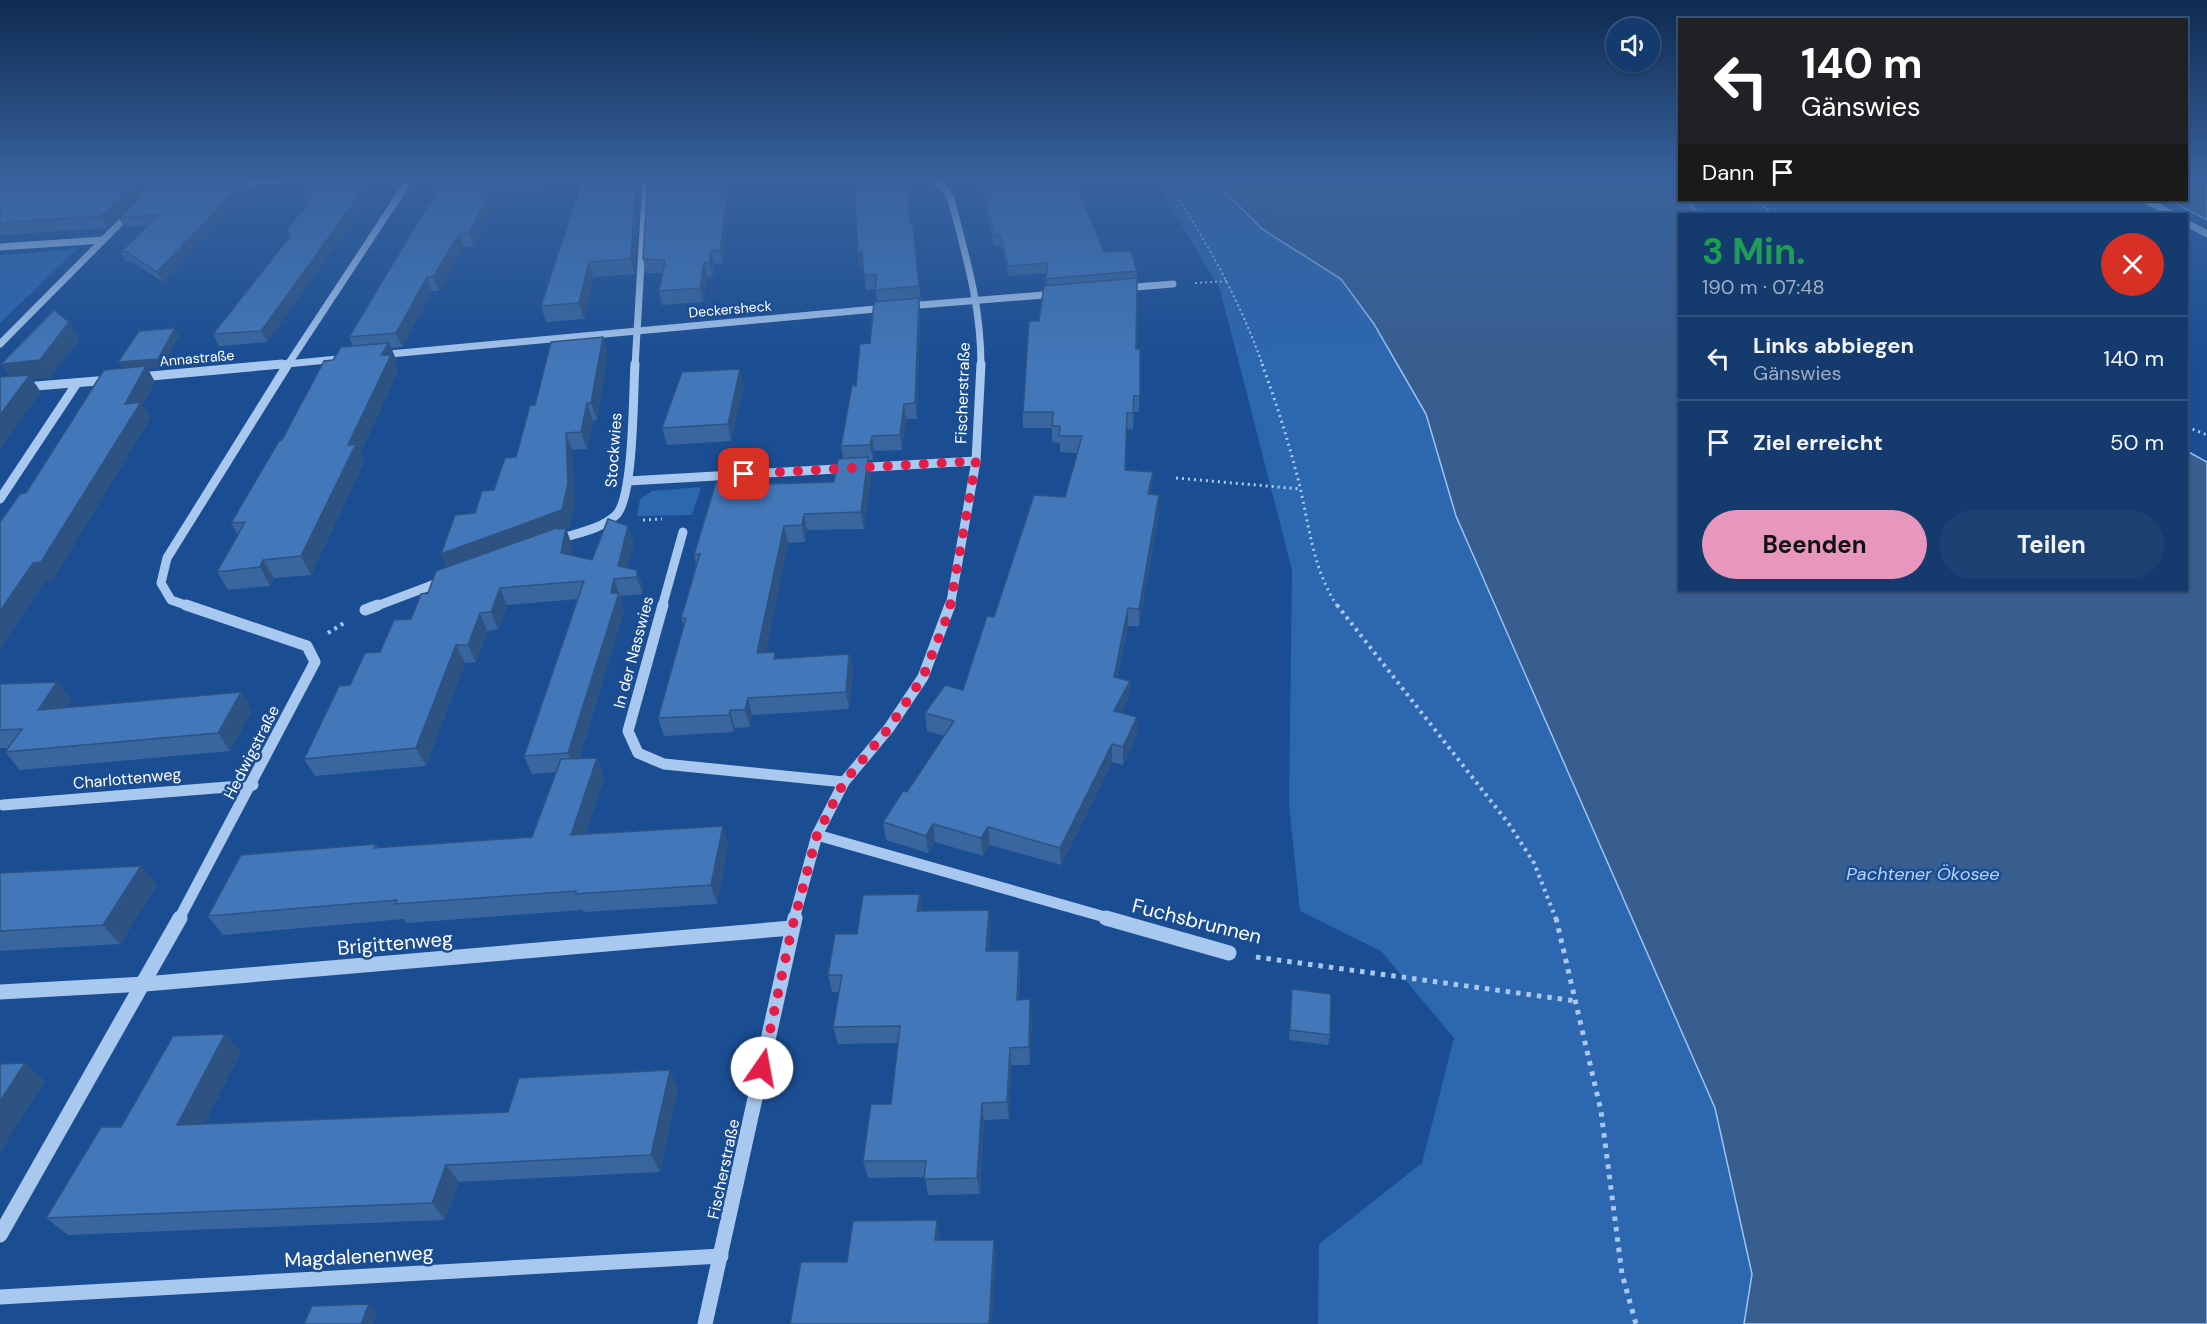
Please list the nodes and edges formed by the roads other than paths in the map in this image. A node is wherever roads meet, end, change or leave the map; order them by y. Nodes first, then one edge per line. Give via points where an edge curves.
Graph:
1 (91, 241) edge
2 (102, 241) edge
3 (369, 241) edge
4 (642, 241) edge
5 (962, 241) edge
6 (0, 247) edge
7 (1173, 285) dead end
8 (1115, 289) edge
9 (1069, 293) edge
10 (977, 300) junction
11 (636, 331) junction
12 (0, 344) edge
13 (370, 356) edge
14 (358, 357) edge
15 (289, 363) junction
16 (136, 377) edge
17 (124, 378) edge
18 (77, 383) junction
19 (0, 389) edge
20 (976, 461) junction
21 (628, 481) junction
22 (0, 500) edge
23 (683, 531) road end
24 (543, 545) edge
25 (454, 577) edge
26 (365, 610) road end
27 (844, 782) junction
28 (253, 785) junction
29 (3, 805) dead end
30 (817, 835) junction
31 (792, 928) junction
32 (1229, 953) road end
33 (145, 984) junction
34 (0, 992) edge
35 (0, 1235) edge
36 (721, 1256) junction
37 (0, 1297) edge
38 (705, 1324) edge

1 - 6 street
2 - 12 street
3 - 15 street
4 - 11 street, Stockwies
5 - 10 street, Fischerstraße
7 - 8 street
9 - 10 street, Deckersheck
10 - 11 street, Deckersheck
10 - 20 street, Fischerstraße via 981,375
11 - 13 street, Deckersheck
11 - 21 street, Stockwies
14 - 15 street
15 - 16 street, Annastraße
15 - 28 street, Hedwigstraße via 167,558 161,583 171,600 307,646 315,662
17 - 18 street
18 - 19 street
18 - 22 street
20 - 21 street
20 - 27 street, Fischerstraße via 949,612 927,666 889,728
21 - 24 street, Stockwies via 623,507 616,515
23 - 27 street, In der Nasswies via 628,731 638,753 664,764
25 - 26 street
27 - 30 street, Fischerstraße
28 - 29 street, Charlottenweg
28 - 33 street, Hedwigstraße
30 - 31 street, Fischerstraße
30 - 32 street, Fuchsbrunnen
31 - 33 street, Brigittenweg
31 - 36 street, Fischerstraße
33 - 34 street, Brigittenweg
33 - 35 street, Hedwigstraße
36 - 37 street, Magdalenenweg
36 - 38 street, Fischerstraße

